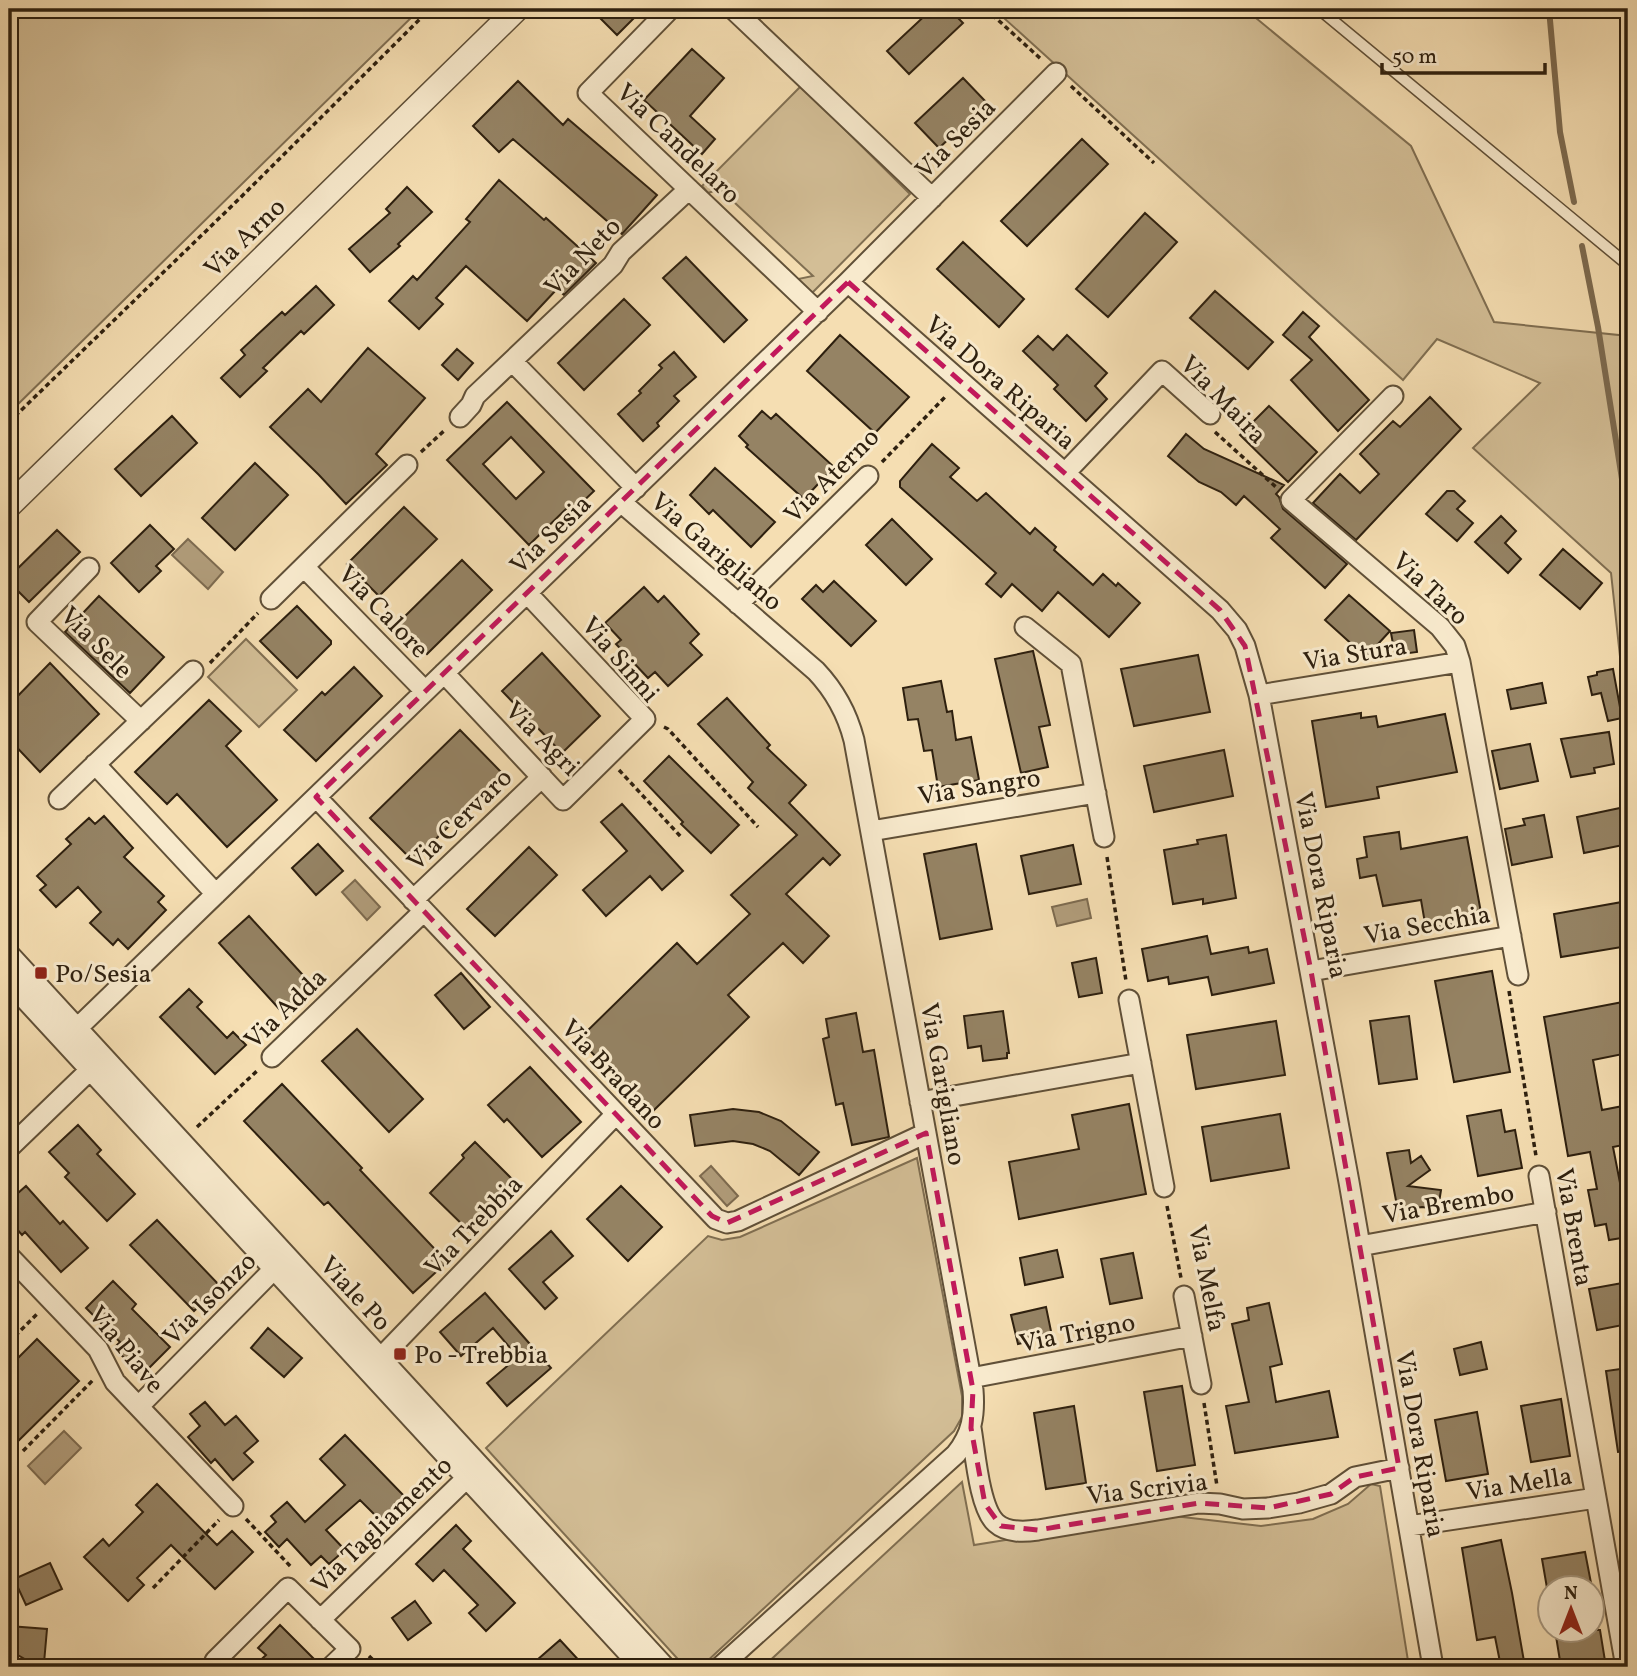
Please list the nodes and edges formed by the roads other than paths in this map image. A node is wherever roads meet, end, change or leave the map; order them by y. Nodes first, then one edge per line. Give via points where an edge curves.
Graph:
1 (517, 9) edge
2 (670, 9) edge
3 (733, 9) edge
4 (1319, 9) edge
5 (1056, 73) dead end
6 (689, 189) junction
7 (932, 198) junction
8 (1624, 262) edge
9 (848, 282) junction
10 (818, 312) junction
11 (512, 361) junction
12 (1393, 396) dead end
13 (1210, 414) road end
14 (460, 417) road end
15 (407, 465) road end
16 (1065, 473) junction
17 (868, 476) road end
18 (636, 488) junction
19 (621, 502) junction
20 (9, 506) edge
21 (304, 567) junction
22 (89, 568) dead end
23 (527, 593) junction
24 (271, 599) road end
25 (738, 604) junction
26 (1025, 627) dead end
27 (1460, 662) junction
28 (193, 671) road end
29 (444, 673) junction
30 (425, 691) junction
31 (1259, 695) junction
32 (141, 721) junction
33 (608, 757) joint
34 (95, 764) junction
35 (542, 777) junction
36 (1096, 793) junction
37 (317, 797) junction
38 (59, 799) dead end
39 (871, 831) junction
40 (1104, 838) road end
41 (216, 894) junction
42 (419, 905) junction
43 (1511, 936) junction
44 (9, 954) edge
45 (1311, 971) junction
46 (1518, 975) road end
47 (9, 982) edge
48 (1129, 1000) road end
49 (70, 1035) junction
50 (272, 1057) road end
51 (1141, 1063) junction
52 (90, 1070) junction
53 (920, 1101) junction
54 (616, 1114) junction
55 (926, 1133) junction
56 (9, 1148) edge
57 (1539, 1176) road end
58 (1164, 1187) road end
59 (1546, 1212) junction
60 (1360, 1246) junction
61 (9, 1256) edge
62 (280, 1263) junction
63 (1184, 1296) road end
64 (1192, 1336) junction
65 (374, 1365) junction
66 (971, 1378) junction
67 (1201, 1384) road end
68 (139, 1405) junction
69 (971, 1428) junction
70 (1399, 1468) junction
71 (472, 1472) junction
72 (1596, 1498) junction
73 (233, 1506) road end
74 (1409, 1526) junction
75 (320, 1620) junction
76 (215, 1661) dead end
77 (331, 1667) edge
78 (641, 1667) edge
79 (665, 1667) edge
80 (720, 1667) edge
81 (1433, 1667) edge
82 (1626, 1667) edge

1 - 20 street, Via Arno
2 - 6 street, Via Candelaro via 588,93
3 - 7 street
4 - 8 lane
5 - 7 street, Via Sesia
6 - 10 street, Via Candelaro
6 - 11 street, Via Neto
7 - 9 street, Via Sesia
9 - 10 street, Via Sesia
9 - 16 street, Via Dora Riparia
10 - 18 street, Via Sesia
11 - 14 street, Via Neto
11 - 18 street
12 - 27 street, Via Taro via 1291,500 1440,627 1455,646
13 - 16 street, Via Maira via 1162,370
15 - 21 street, Via Calore
16 - 31 street, Via Dora Riparia via 1228,618 1245,646
17 - 25 street, Via Aterno
18 - 19 street, Via Sesia
19 - 23 street, Via Sesia
19 - 25 street, Via Garigliano
21 - 24 street, Via Calore
21 - 30 street, Via Calore
22 - 32 street, Via Sele via 37,622
23 - 29 street, Via Sesia
23 - 33 street, Via Sinni via 645,719
25 - 39 street, Via Garigliano via 816,671 838,699 852,732
26 - 36 street via 1071,664
27 - 31 street, Via Stura
27 - 43 street, Via Taro
28 - 32 street
29 - 30 street, Via Sesia
29 - 35 street, Via Agri
30 - 37 street, Via Sesia
31 - 45 street, Via Dora Riparia
32 - 34 street
33 - 35 street, Via Agri via 563,800
34 - 38 street
34 - 41 street
35 - 42 street, Via Cervaro
36 - 39 street, Via Sangro
36 - 40 street
37 - 41 street, Via Sesia
37 - 42 street, Via Bradano
39 - 53 street, Via Garigliano
41 - 49 street, Via Sesia
42 - 50 street, Via Adda
42 - 54 street, Via Bradano
43 - 45 street, Via Secchia
43 - 46 street, Via Taro
44 - 49 street, Viale Po
45 - 60 street, Via Dora Riparia
47 - 49 street, Viale Po
48 - 51 street
49 - 52 street, Viale Po
49 - 62 street, Viale Po via 181,1143
51 - 53 street
51 - 58 street
52 - 56 street
52 - 62 street, Viale Po
53 - 55 street, Via Garigliano
54 - 55 street, Via Bradano via 712,1216 727,1223
54 - 65 street, Via Trebbia
55 - 66 street, Via Garigliano
57 - 59 street, Via Brenta
59 - 60 street, Via Brembo
59 - 72 street, Via Brenta
60 - 70 street, Via Dora Riparia
61 - 68 street, Via Piave via 96,1347 115,1382
62 - 65 street, Viale Po
62 - 68 street, Via Isonzo
63 - 64 street, Via Melfa
64 - 66 street, Via Trigno
64 - 67 street, Via Melfa
65 - 71 street, Viale Po
66 - 69 street, Via Garigliano
68 - 73 street, Via Piave
69 - 70 street, Via Scrivia via 987,1512 1008,1529 1025,1531 1186,1505 1243,1509 1299,1503 1331,1494 1355,1478
69 - 80 street, Via Garigliano via 956,1454
70 - 74 street, Via Dora Riparia
71 - 75 street, Via Tagliamento
71 - 78 street, Viale Po
71 - 79 street, Viale Po
72 - 74 street, Via Mella
72 - 82 street, Via Brenta
74 - 81 street, Via Dora Riparia
75 - 76 street, Via Tagliamento via 288,1588
75 - 77 street, Via Tagliamento via 350,1649

